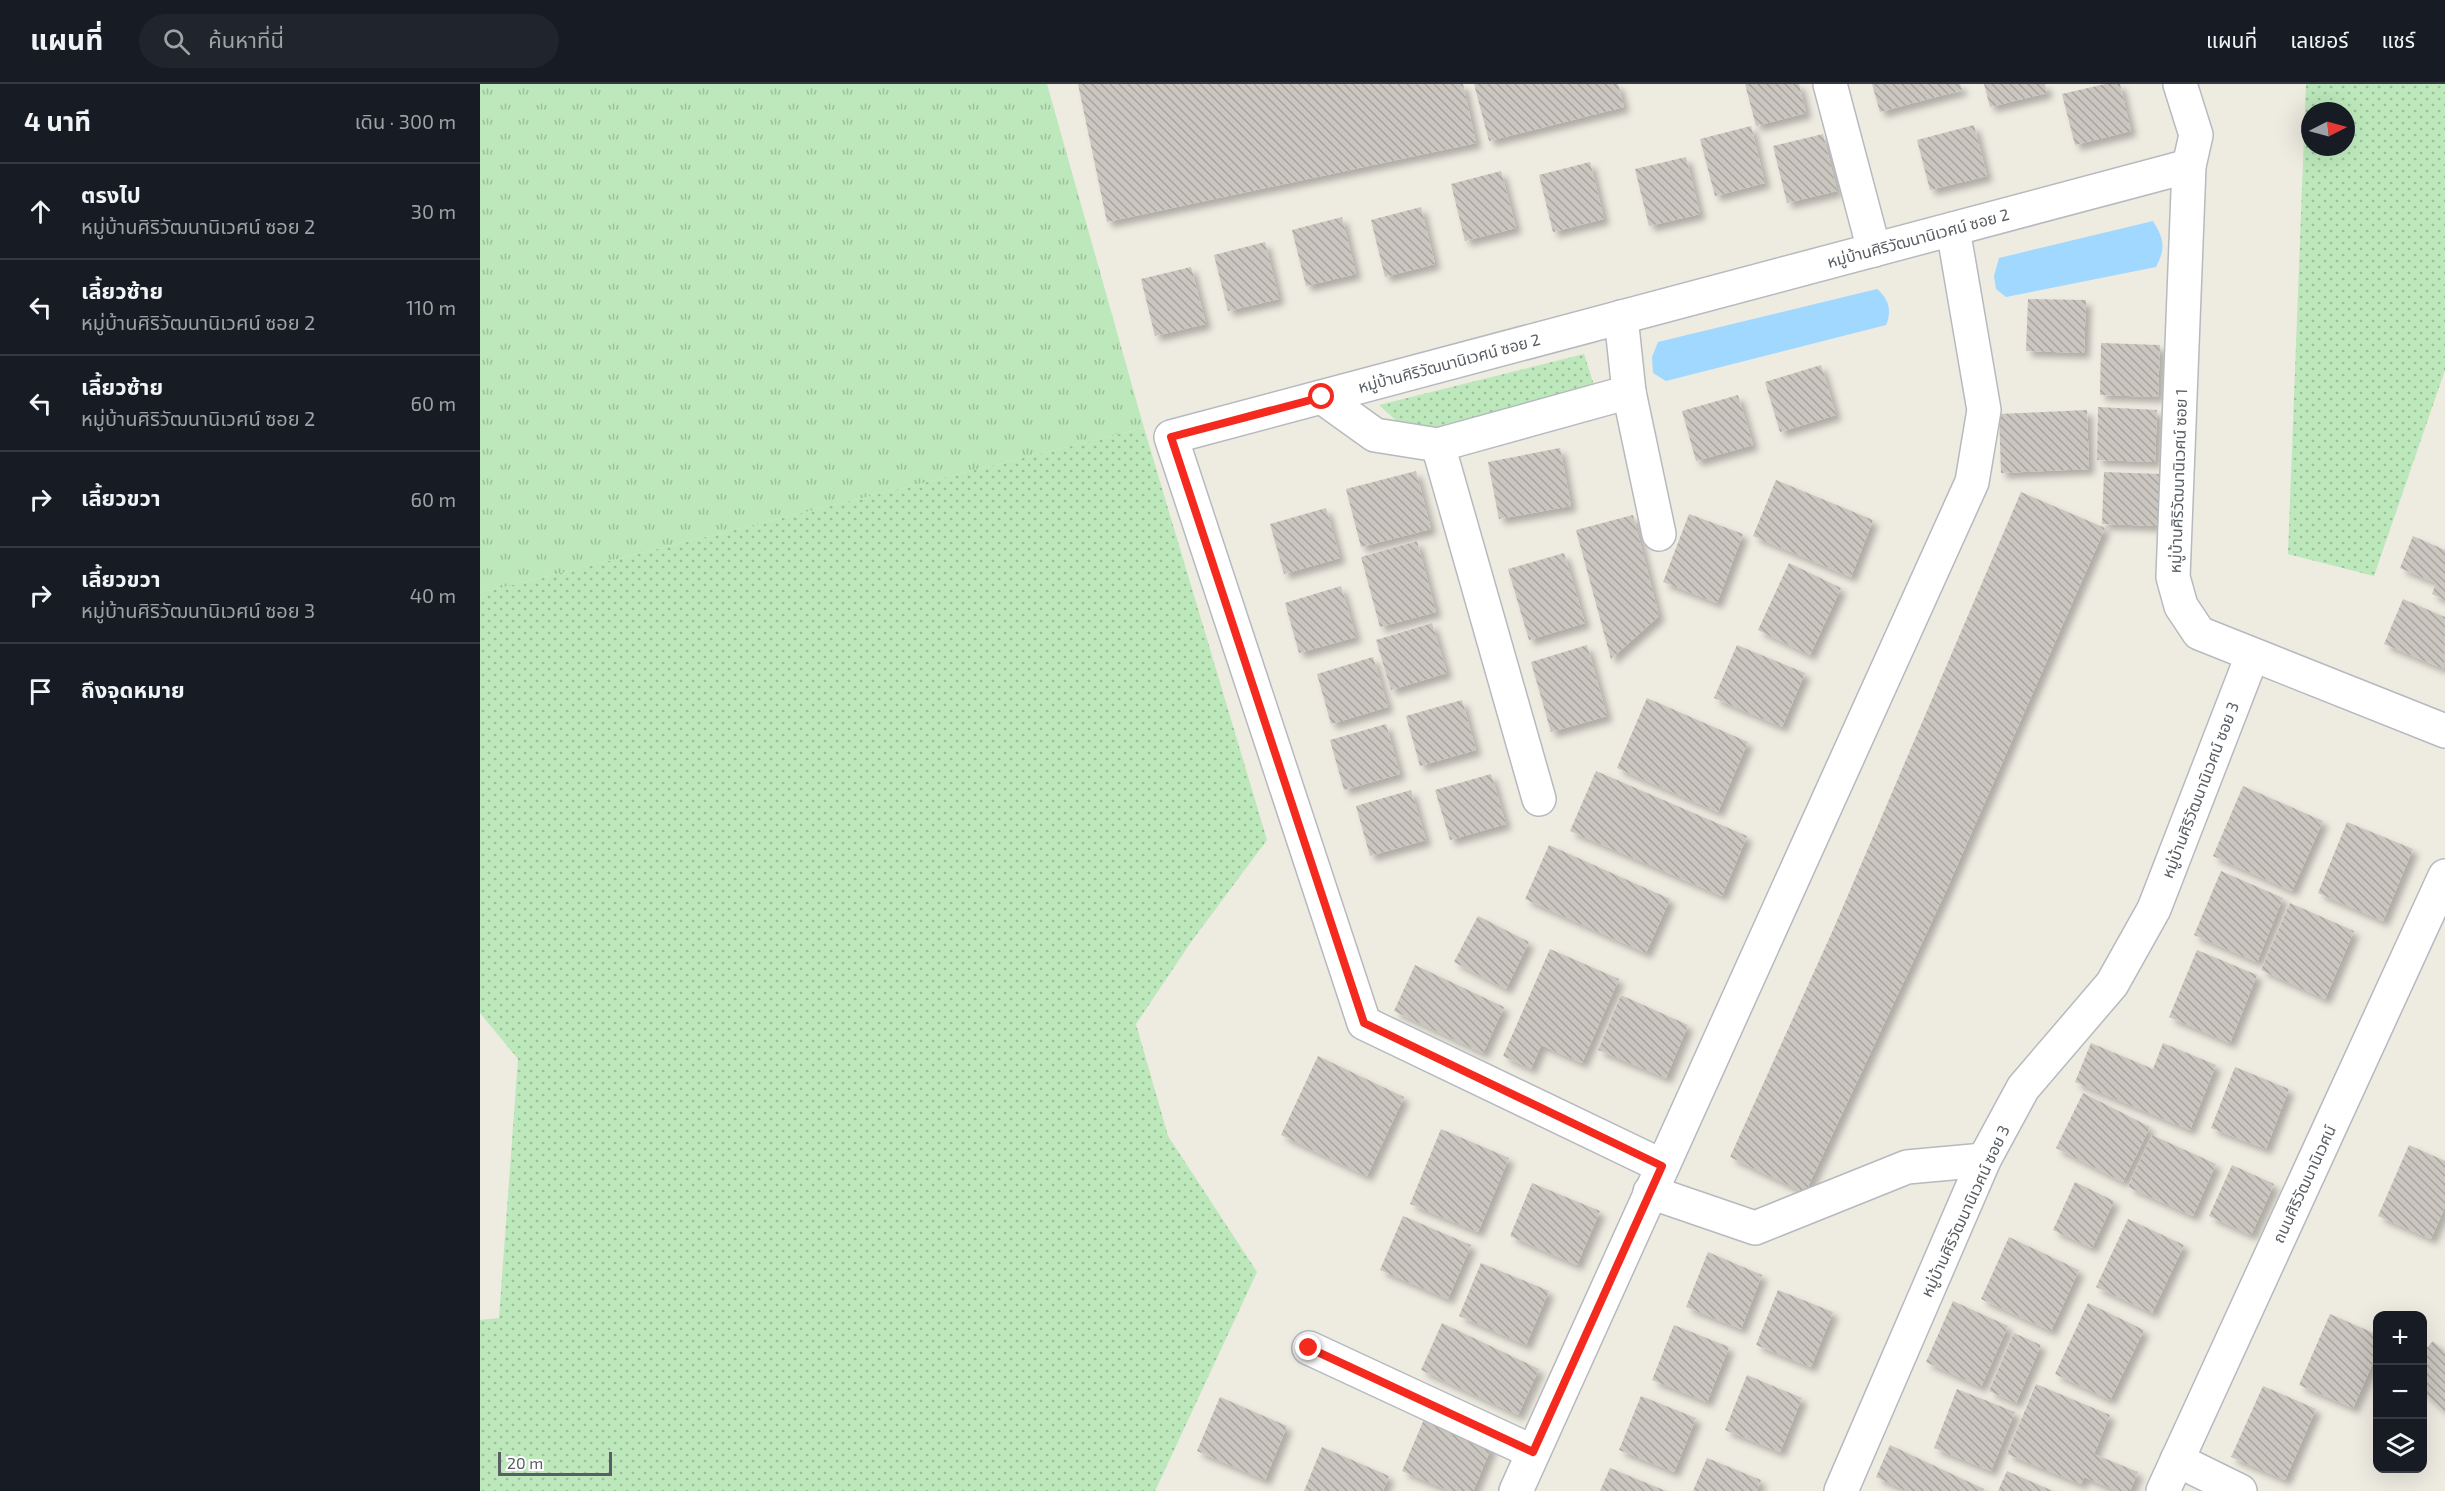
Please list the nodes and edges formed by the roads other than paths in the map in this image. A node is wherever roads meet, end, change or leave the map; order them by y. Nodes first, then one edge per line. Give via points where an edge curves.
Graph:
1 (1830, 84) edge
2 (2180, 84) edge
3 (2189, 166) junction
4 (1953, 229) junction
5 (1874, 250) junction
6 (1621, 317) junction
7 (1629, 392) junction
8 (1322, 397) junction
9 (1438, 446) junction
10 (1659, 534) dead end
11 (2252, 656) junction
12 (2445, 731) edge
13 (1539, 799) dead end
14 (2445, 876) edge
15 (1984, 1160) junction
16 (1656, 1179) junction
17 (1309, 1348) dead end
18 (1533, 1452) junction
19 (2177, 1460) junction
20 (1516, 1491) edge
21 (1841, 1491) edge
22 (2163, 1491) edge
23 (2240, 1491) edge

1 - 5 street
2 - 3 street, หมู่บ้านศิริวัฒนานิเวศน์ ซอย 1 via 2196,135
3 - 4 street, หมู่บ้านศิริวัฒนานิเวศน์ ซอย 2
3 - 11 street, หมู่บ้านศิริวัฒนานิเวศน์ ซอย 1 via 2173,577 2181,606 2199,633
4 - 5 street, หมู่บ้านศิริวัฒนานิเวศน์ ซอย 2
4 - 16 street via 1984,410 1972,482
5 - 6 street, หมู่บ้านศิริวัฒนานิเวศน์ ซอย 2
6 - 7 street
6 - 8 street, หมู่บ้านศิริวัฒนานิเวศน์ ซอย 2
7 - 9 street
7 - 10 street
8 - 9 street via 1375,435
8 - 16 street, หมู่บ้านศิริวัฒนานิเวศน์ ซอย 2 via 1171,437 1364,1023
9 - 13 street
11 - 12 street, หมู่บ้านศิริวัฒนานิเวศน์ ซอย 1
11 - 15 street, หมู่บ้านศิริวัฒนานิเวศน์ ซอย 3 via 2154,909 2112,984 2023,1088
14 - 19 street, ถนนศิริวัฒนานิเวศน์
15 - 16 street via 1907,1167 1755,1228
15 - 21 street, หมู่บ้านศิริวัฒนานิเวศน์ ซอย 3
16 - 18 street
17 - 18 street
18 - 20 street
19 - 22 street, ถนนศิริวัฒนานิเวศน์
19 - 23 street

